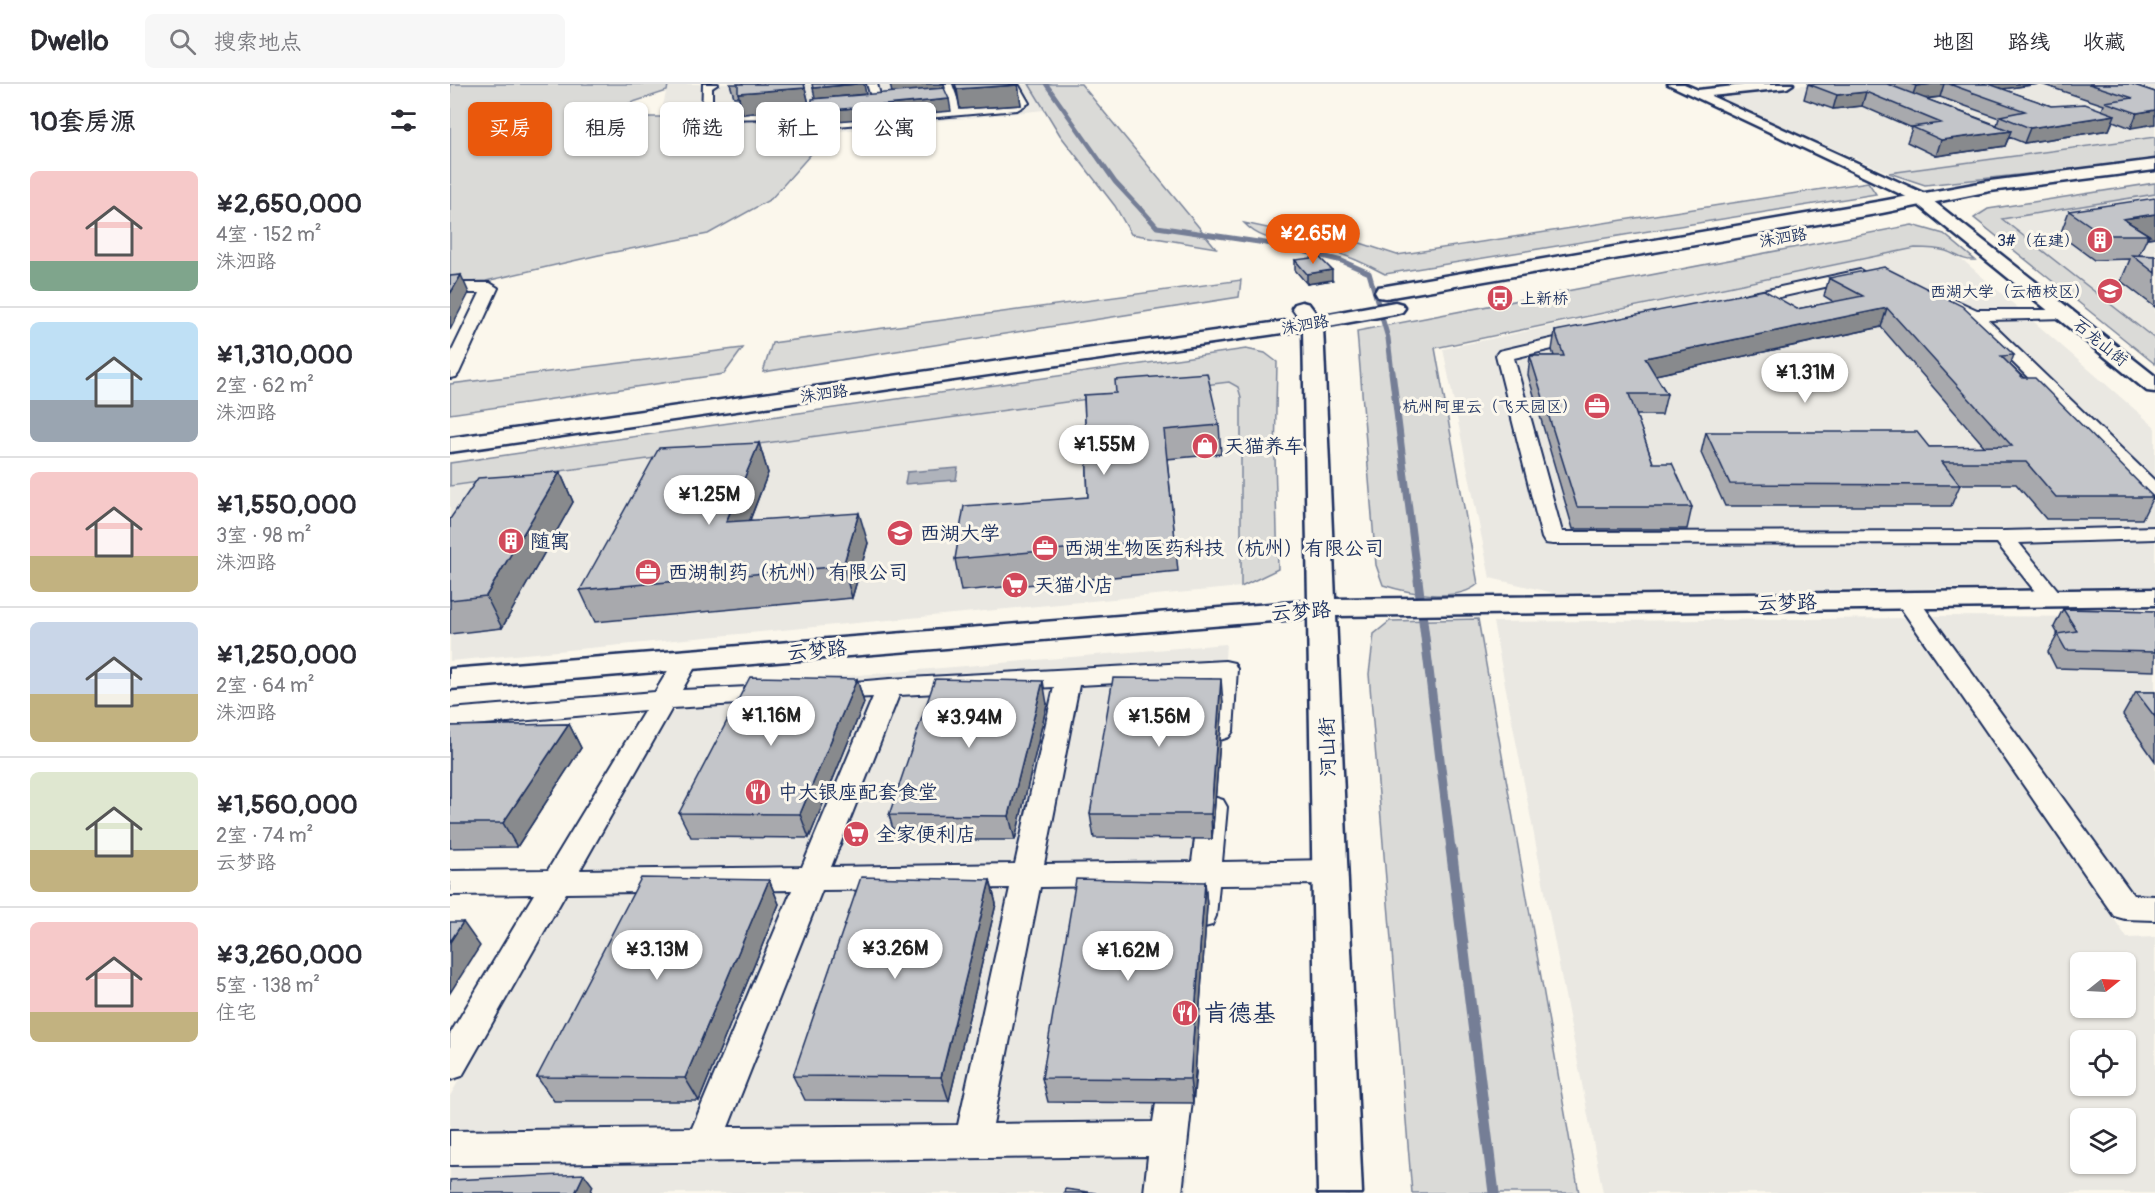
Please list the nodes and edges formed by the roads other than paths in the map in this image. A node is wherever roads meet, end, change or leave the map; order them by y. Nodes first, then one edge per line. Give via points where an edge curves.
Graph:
1 (713, 84) edge
2 (872, 84) edge
3 (1013, 84) edge
4 (1674, 84) edge
5 (1787, 84) edge
6 (945, 90) edge
7 (1695, 94) junction
8 (876, 98) edge
9 (956, 112) junction
10 (2155, 165) edge
11 (2155, 172) edge
12 (1927, 205) junction
13 (1881, 271) edge
14 (450, 288) edge
15 (1930, 293) edge
16 (1390, 300) joint
17 (1719, 306) edge
18 (2066, 313) junction
19 (1306, 314) junction
20 (1974, 315) junction
21 (1606, 332) edge
22 (450, 373) edge
23 (2155, 386) edge
24 (450, 428) edge
25 (450, 445) edge
26 (2155, 492) edge
27 (2155, 533) edge
28 (2003, 537) junction
29 (2155, 597) edge
30 (2053, 599) junction
31 (1908, 601) junction
32 (1322, 608) junction
33 (687, 660) junction
34 (1068, 678) junction
35 (450, 679) edge
36 (890, 687) junction
37 (663, 700) junction
38 (450, 718) edge
39 (1330, 872) junction
40 (1207, 873) junction
41 (1027, 875) junction
42 (812, 878) junction
43 (557, 882) junction
44 (450, 883) edge
45 (2155, 908) edge
46 (1197, 942) edge
47 (1183, 1035) edge
48 (450, 1065) edge
49 (1168, 1139) junction
50 (972, 1141) junction
51 (703, 1145) junction
52 (450, 1148) edge
53 (1163, 1193) edge
54 (1340, 1193) edge

1 - 9 street via 707,86 706,117 803,109 807,122 815,125
2 - 8 street
3 - 9 street via 1023,103 1017,107
4 - 7 street, 石龙山街
5 - 7 street
6 - 9 street
7 - 12 street, 石龙山街
10 - 12 main road, 洙泗路 via 1990,186
11 - 12 main road, 洙泗路
12 - 16 main road, 洙泗路
12 - 18 street, 石龙山街
13 - 17 street
14 - 22 street via 490,288
15 - 20 street
16 - 19 street, 洙泗路 via 1359,302
18 - 20 street
18 - 23 street, 石龙山街
19 - 24 street, 洙泗路
19 - 25 street, 洙泗路
19 - 32 street, 河山街
20 - 26 street
21 - 28 street via 1505,355 1553,538
27 - 28 street
28 - 30 street
29 - 30 street, 云梦路
30 - 31 street, 云梦路
31 - 32 street, 云梦路
31 - 45 street via 2125,908
32 - 33 street, 云梦路
32 - 39 street, 河山街
33 - 35 street, 云梦路
33 - 37 street
34 - 36 street
34 - 40 street via 1225,669
34 - 41 street
36 - 37 street
36 - 42 street
37 - 38 street
37 - 43 street
39 - 40 street
39 - 54 street, 河山街
40 - 41 street
40 - 46 street
41 - 42 street
41 - 50 street
42 - 43 street
42 - 51 street
43 - 44 street
43 - 48 street
47 - 49 street
49 - 50 street
49 - 53 street
50 - 51 street
51 - 52 street

